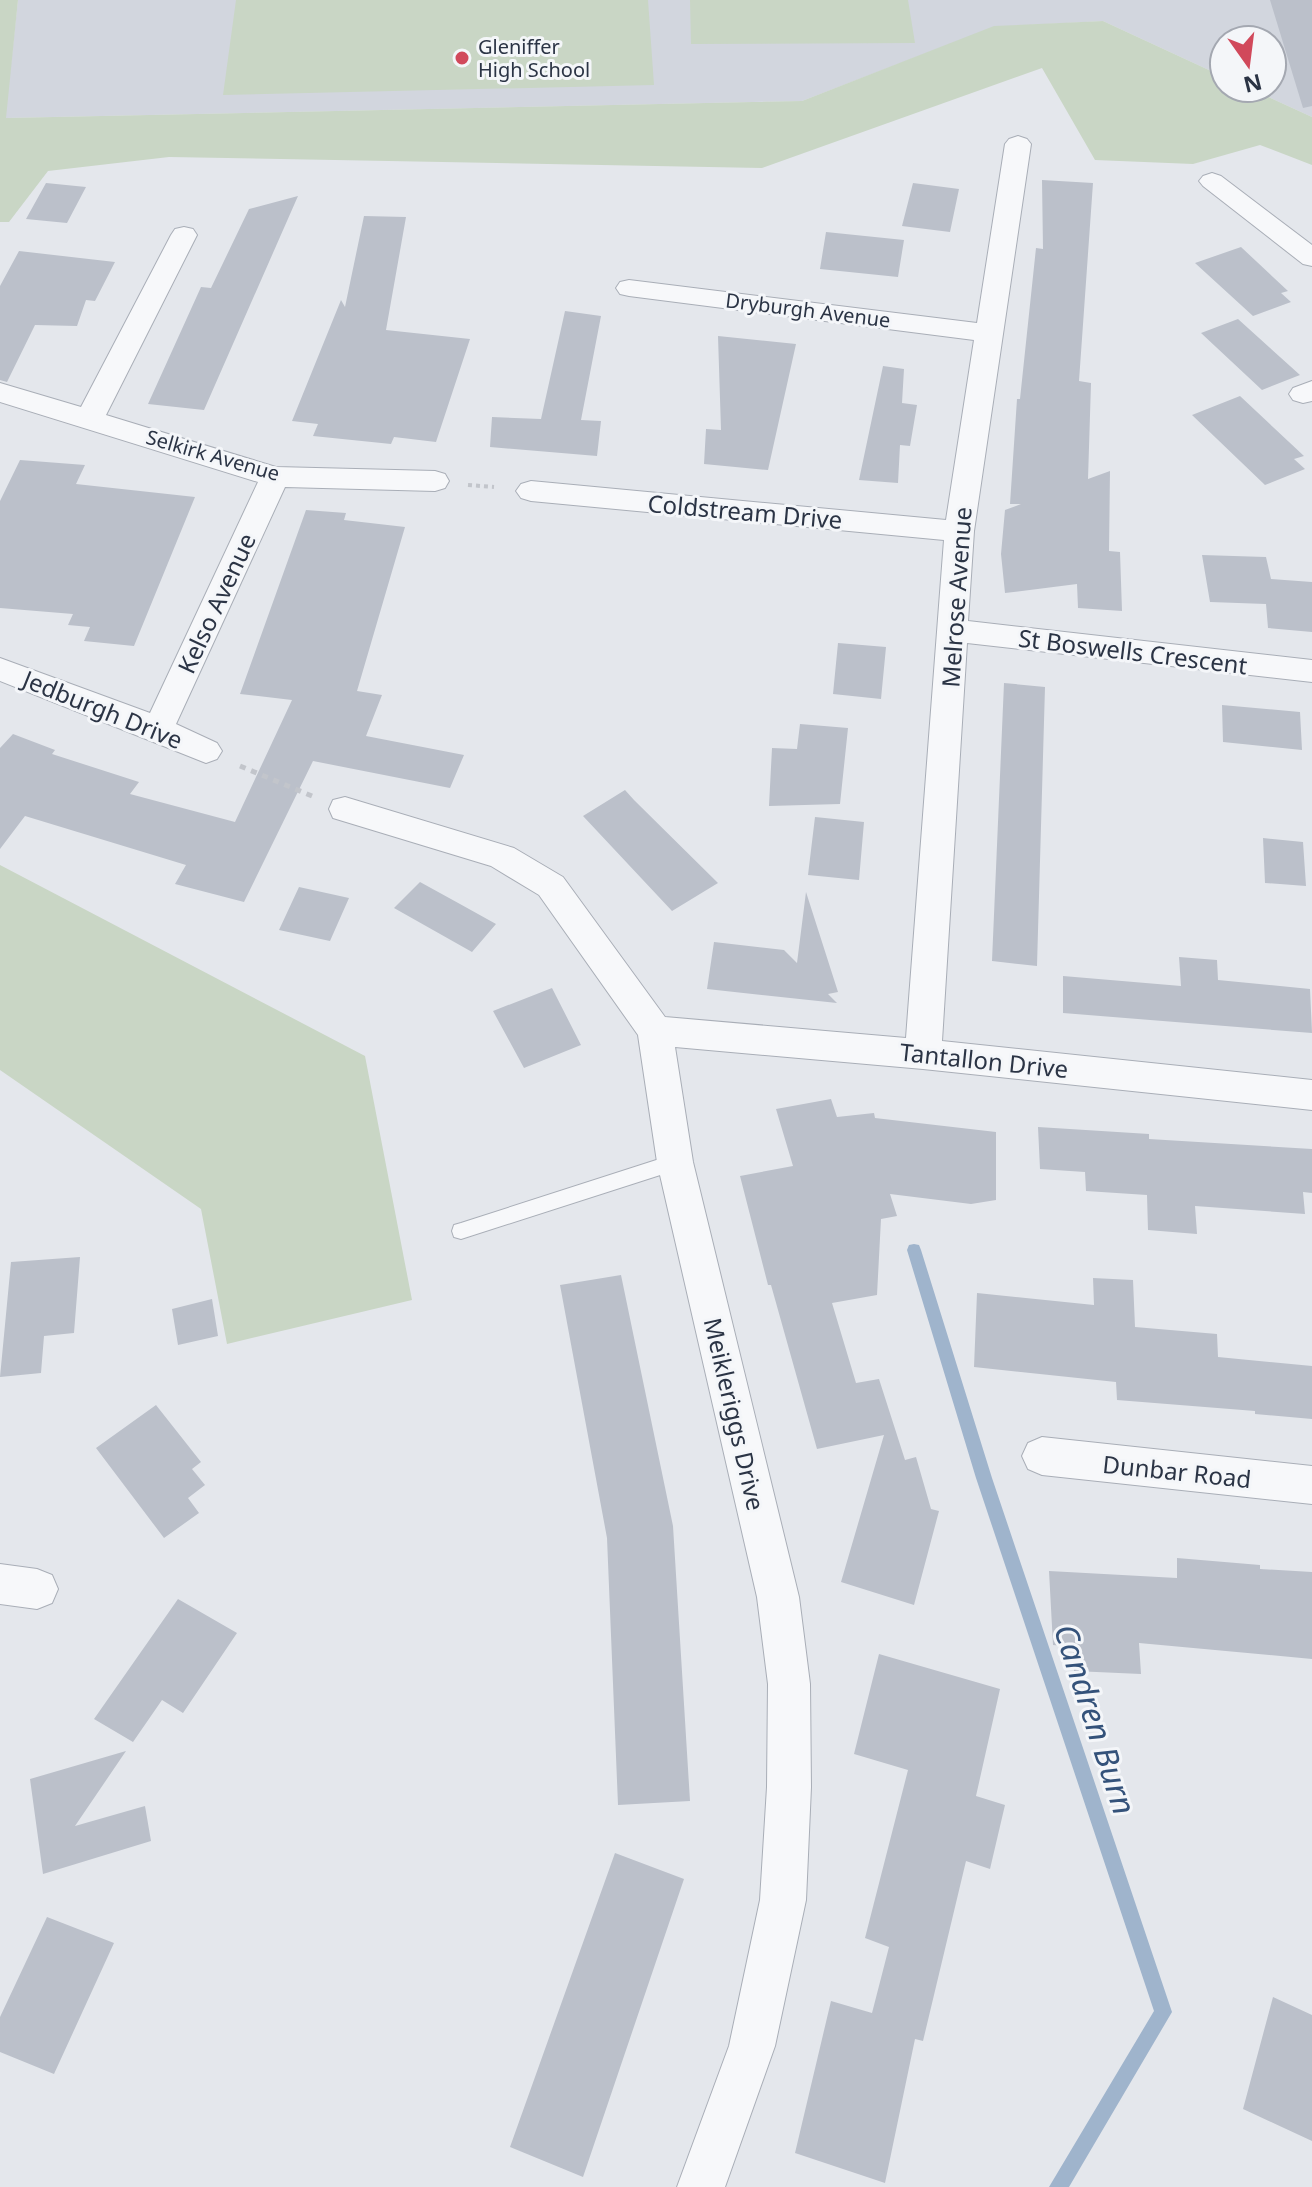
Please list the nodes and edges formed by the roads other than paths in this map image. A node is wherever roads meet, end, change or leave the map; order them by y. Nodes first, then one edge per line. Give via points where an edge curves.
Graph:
1 (1018, 144) dead end
2 (1212, 181) dead end
3 (184, 235) dead end
4 (1312, 258) edge
5 (629, 288) dead end
6 (988, 333) junction
7 (0, 392) edge
8 (90, 418) junction
9 (275, 477) junction
10 (435, 481) road end
11 (531, 491) road end
12 (959, 531) junction
13 (953, 630) junction
14 (0, 669) edge
15 (1312, 671) edge
16 (158, 729) junction
17 (206, 751) road end
18 (345, 809) road end
19 (655, 1031) junction
20 (923, 1054) junction
21 (1312, 1095) edge
22 (675, 1162) junction
23 (461, 1231) dead end
24 (1042, 1456) dead end
25 (1312, 1485) edge
26 (701, 2187) edge

1 - 6 street, Melrose Avenue
2 - 4 street
3 - 8 street
5 - 6 street, Dryburgh Avenue
6 - 12 street, Melrose Avenue
7 - 8 street, Selkirk Avenue
8 - 9 street, Selkirk Avenue
9 - 10 street, Selkirk Avenue
9 - 16 street, Kelso Avenue
11 - 12 street, Coldstream Drive
12 - 13 street, Melrose Avenue
13 - 15 street, St Boswells Crescent
13 - 20 street, Melrose Avenue
14 - 16 street, Jedburgh Drive
16 - 17 street, Jedburgh Drive
18 - 19 street, Meikleriggs Drive via 502,857 551,886
19 - 20 street, Tantallon Drive
19 - 22 street, Meikleriggs Drive
20 - 21 street, Tantallon Drive
22 - 23 lane
22 - 26 street, Meikleriggs Drive via 778,1597 789,1684 783,1900 752,2046
24 - 25 street, Dunbar Road

